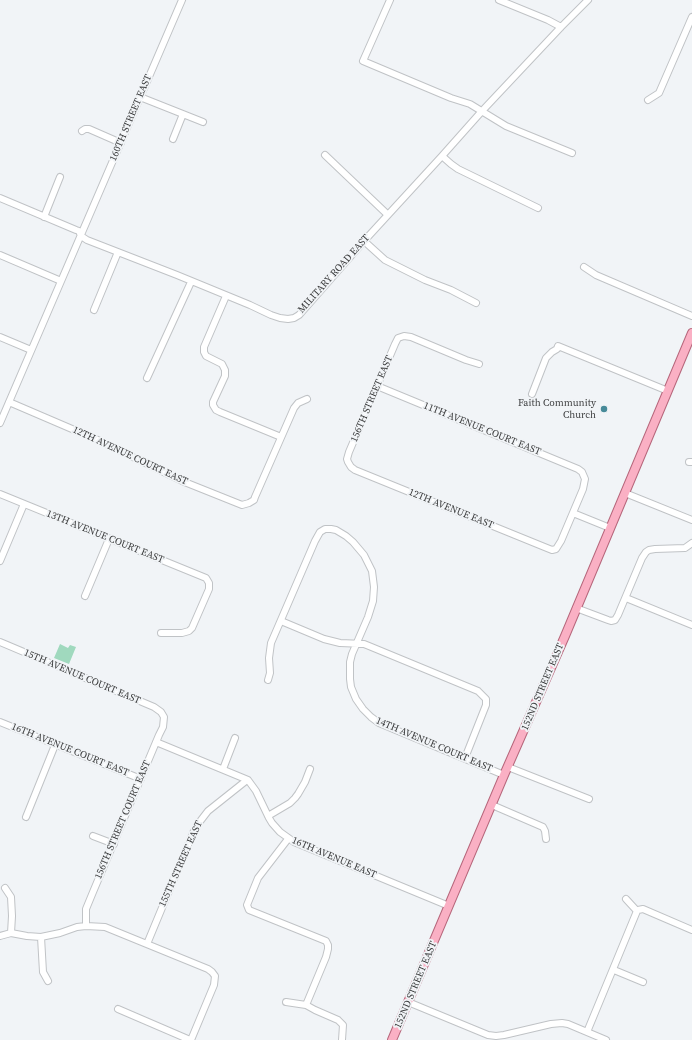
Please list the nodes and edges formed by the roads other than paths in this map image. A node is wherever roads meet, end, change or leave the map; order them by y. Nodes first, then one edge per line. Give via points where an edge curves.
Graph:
1 (182, 0) edge
2 (390, 0) edge
3 (588, 0) edge
4 (503, 1) edge
5 (692, 16) edge
6 (561, 27) junction
7 (140, 97) junction
8 (648, 100) dead end
9 (482, 111) junction
10 (183, 114) junction
11 (203, 122) dead end
12 (82, 131) dead end
13 (173, 138) dead end
14 (121, 142) junction
15 (572, 153) dead end
16 (325, 155) dead end
17 (442, 156) junction
18 (60, 177) dead end
19 (0, 198) edge
20 (538, 208) dead end
21 (388, 215) junction
22 (44, 217) junction
23 (81, 236) junction
24 (364, 241) junction
25 (118, 252) junction
26 (0, 255) edge
27 (584, 267) dead end
28 (61, 281) junction
29 (191, 282) junction
30 (226, 296) junction
31 (476, 303) dead end
32 (94, 310) dead end
33 (692, 316) edge
34 (692, 333) edge
35 (0, 337) edge
36 (31, 350) junction
37 (479, 364) dead end
38 (147, 378) dead end
39 (377, 386) junction
40 (668, 391) junction
41 (532, 394) dead end
42 (307, 399) dead end
43 (9, 402) junction
44 (0, 423) edge
45 (281, 437) junction
46 (349, 464) joint
47 (625, 493) junction
48 (0, 494) edge
49 (24, 504) junction
50 (573, 513) junction
51 (692, 520) edge
52 (610, 528) junction
53 (109, 539) junction
54 (692, 543) edge
55 (0, 561) edge
56 (85, 596) dead end
57 (626, 598) junction
58 (576, 608) junction
59 (281, 621) junction
60 (692, 625) edge
61 (161, 633) dead end
62 (0, 642) edge
63 (356, 644) junction
64 (268, 680) dead end
65 (164, 714) joint
66 (0, 722) edge
67 (235, 738) dead end
68 (156, 742) junction
69 (56, 745) junction
70 (465, 758) junction
71 (508, 767) junction
72 (223, 769) junction
73 (310, 769) dead end
74 (504, 775) junction
75 (140, 779) junction
76 (247, 780) junction
77 (588, 799) dead end
78 (492, 805) junction
79 (268, 816) junction
80 (26, 817) dead end
81 (93, 836) dead end
82 (288, 839) junction
83 (546, 839) dead end
84 (114, 844) junction
85 (5, 888) dead end
86 (626, 899) dead end
87 (449, 906) junction
88 (637, 912) junction
89 (86, 926) junction
90 (692, 930) edge
91 (11, 933) junction
92 (0, 936) edge
93 (41, 936) junction
94 (147, 944) junction
95 (614, 970) junction
96 (48, 981) dead end
97 (643, 982) dead end
98 (286, 1002) dead end
99 (408, 1002) junction
100 (306, 1005) junction
101 (118, 1009) dead end
102 (587, 1032) junction
103 (190, 1040) edge
104 (342, 1040) edge
105 (392, 1040) edge
106 (606, 1040) edge

1 - 7 street, 160TH STREET EAST
2 - 9 street via 363,61
3 - 6 street, MILITARY ROAD EAST
4 - 6 street
5 - 8 street via 659,93
6 - 9 street, MILITARY ROAD EAST
7 - 10 street
7 - 14 street, 160TH STREET EAST
9 - 15 street via 506,126
9 - 17 street, MILITARY ROAD EAST
10 - 11 street
10 - 13 street
12 - 14 street via 89,129
14 - 23 street, 160TH STREET EAST
16 - 21 street
17 - 20 street via 458,169
17 - 21 street, MILITARY ROAD EAST
18 - 22 street
19 - 22 street, MILITARY ROAD EAST
21 - 24 street, MILITARY ROAD EAST
22 - 23 street, MILITARY ROAD EAST via 79,231
23 - 25 street, MILITARY ROAD EAST
23 - 28 street
24 - 30 street, MILITARY ROAD EAST via 294,318 280,318
24 - 31 street via 385,260
25 - 29 street, MILITARY ROAD EAST
25 - 32 street
26 - 28 street
27 - 33 street via 596,275
28 - 36 street
29 - 30 street, MILITARY ROAD EAST
29 - 38 street
30 - 45 street via 204,347 205,354 222,364 225,370 213,405 220,412
34 - 40 main road, 152ND STREET EAST
35 - 36 street
36 - 43 street
37 - 39 street, 156TH STREET EAST via 411,337 402,336 398,338
39 - 46 street, 156TH STREET EAST via 349,452
39 - 50 street, 11TH AVENUE COURT EAST via 578,469 586,479
40 - 41 street via 558,346 546,358
40 - 47 main road, 152ND STREET EAST
42 - 45 street via 294,408
43 - 44 street
43 - 45 street, 12TH AVENUE COURT EAST via 89,436 182,481 242,505 251,502 255,497
46 - 50 street, 12TH AVENUE EAST via 355,470 552,550 555,550 561,541
47 - 51 street
47 - 52 main road, 152ND STREET EAST
48 - 49 street, 13TH AVENUE COURT EAST
49 - 53 street, 13TH AVENUE COURT EAST
49 - 55 street
50 - 52 street
52 - 58 main road, 152ND STREET EAST
53 - 56 street
53 - 61 street, 13TH AVENUE COURT EAST via 202,576 209,583 209,589 192,628 182,633
54 - 57 street via 685,548 646,552
57 - 58 street via 615,620 611,621
57 - 60 street
58 - 71 main road, 152ND STREET EAST
59 - 63 street via 324,639
59 - 63 street, 14TH AVENUE COURT EAST via 315,540 320,532 336,530 353,542 364,555 372,571 373,601
59 - 64 street via 271,643
62 - 65 street, 15TH AVENUE COURT EAST via 154,707
63 - 70 street, 14TH AVENUE COURT EAST via 350,662 350,679 354,694 363,709 379,723
63 - 70 street via 364,644 482,694 486,699 486,705
65 - 68 street, 156TH STREET COURT EAST
66 - 69 street, 16TH AVENUE COURT EAST
67 - 72 street
68 - 72 street, 16TH AVENUE EAST
68 - 75 street, 156TH STREET COURT EAST
69 - 75 street, 16TH AVENUE COURT EAST
69 - 80 street
70 - 74 street, 14TH AVENUE COURT EAST
71 - 74 main road, 152ND STREET EAST
71 - 77 street, 14TH AVENUE COURT EAST
72 - 76 street, 16TH AVENUE EAST
73 - 79 street via 295,798
74 - 78 main road, 152ND STREET EAST
75 - 84 street, 156TH STREET COURT EAST
76 - 79 street, 16TH AVENUE EAST via 254,787
76 - 94 street, 155TH STREET EAST via 208,811 198,824
78 - 83 street via 540,825 544,828
78 - 87 main road, 152ND STREET EAST
79 - 82 street, 16TH AVENUE EAST
81 - 84 street
82 - 87 street, 16TH AVENUE EAST
82 - 100 street via 258,878 247,902 247,908 326,941 326,956
84 - 89 street, 156TH STREET COURT EAST via 86,909
85 - 91 street via 11,897
86 - 88 street
87 - 99 main road, 152ND STREET EAST
88 - 90 street via 643,909
88 - 95 street
89 - 93 street
89 - 94 street via 105,927
91 - 92 street
91 - 93 street
93 - 96 street via 43,972
94 - 103 street via 208,969 215,976 210,996
95 - 97 street
95 - 102 street
98 - 100 street
99 - 102 street via 479,1032 496,1036 562,1023
99 - 105 main road, 152ND STREET EAST
100 - 104 street via 342,1023
101 - 103 street
102 - 106 street

